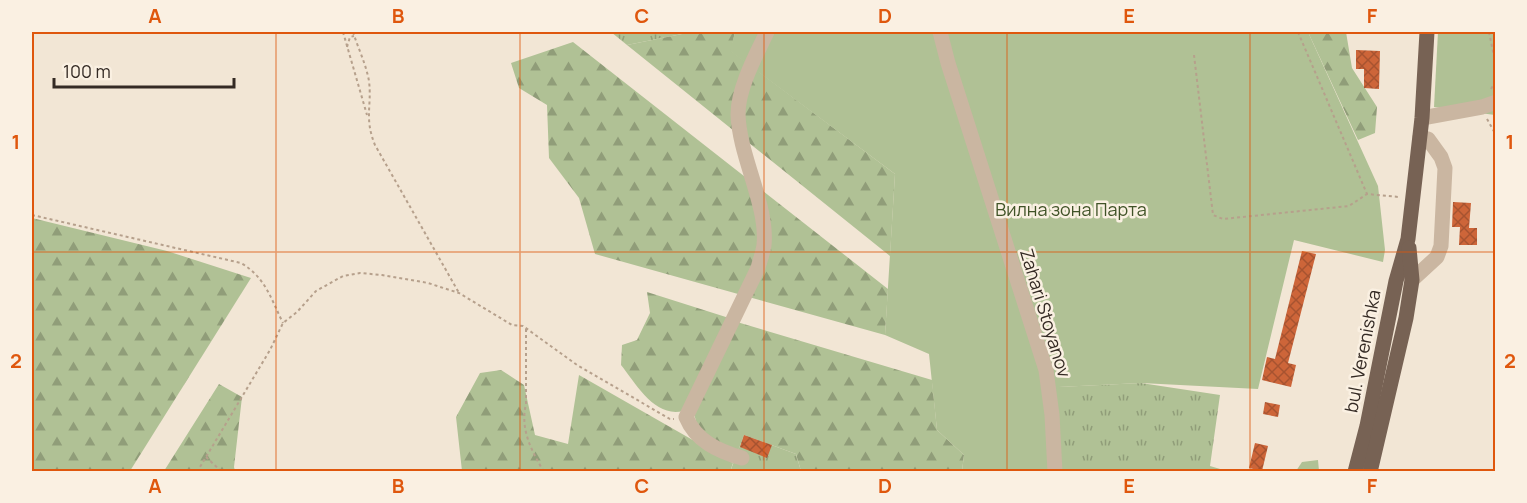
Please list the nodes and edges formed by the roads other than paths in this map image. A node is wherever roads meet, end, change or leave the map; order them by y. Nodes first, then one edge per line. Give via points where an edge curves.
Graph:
1 (766, 32) edge
2 (940, 32) edge
3 (1426, 32) edge
4 (1489, 104) edge
5 (1422, 118) junction
6 (1420, 137) junction
7 (1408, 239) junction
8 (1412, 280) junction
9 (1374, 428) junction
10 (742, 458) dead end
11 (1055, 471) edge
12 (1355, 471) edge
13 (1370, 471) edge

1 - 10 street via 746,79 738,113 764,246 758,268 686,417 703,441
2 - 11 street, Zahari Stoyanov via 1046,370
3 - 5 main road, bul. Verenishka
4 - 5 street
5 - 6 main road, bul. Verenishka
6 - 7 main road, bul. Verenishka
6 - 8 street via 1428,139 1445,168 1441,246 1437,257
7 - 8 main road, bul. Verenishka
7 - 9 main road, bul. Verenishka via 1396,281
8 - 9 main road, bul. Verenishka via 1406,318
9 - 12 main road, bul. Verenishka
9 - 13 main road, bul. Verenishka

